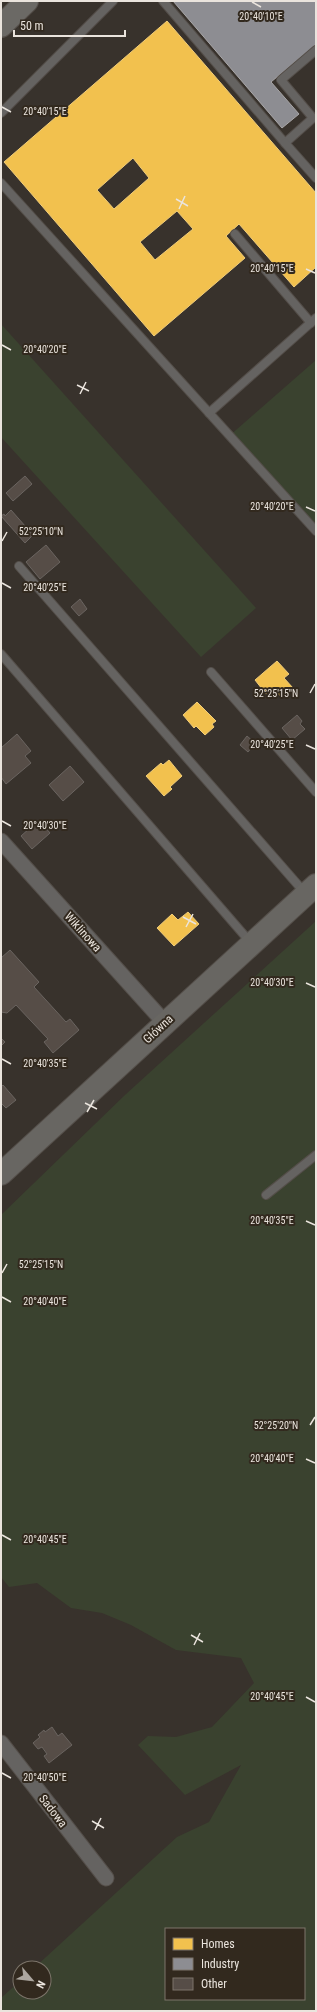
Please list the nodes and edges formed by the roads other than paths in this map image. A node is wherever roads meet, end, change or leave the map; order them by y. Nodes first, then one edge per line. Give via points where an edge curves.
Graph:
1 (27, 1) edge
2 (113, 1) edge
3 (163, 1) edge
4 (1, 26) edge
5 (316, 50) edge
6 (1, 113) edge
7 (285, 143) junction
8 (316, 178) edge
9 (1, 183) edge
10 (236, 234) dead end
11 (313, 320) edge
12 (209, 413) junction
13 (316, 531) edge
14 (19, 566) dead end
15 (1, 654) edge
16 (211, 672) dead end
17 (316, 792) edge
18 (1, 841) edge
19 (311, 889) edge
20 (251, 943) junction
21 (165, 1023) junction
22 (316, 1155) edge
23 (1, 1174) edge
24 (266, 1195) dead end
25 (1, 1744) edge
26 (106, 1878) dead end

1 - 4 highway
2 - 6 lane
3 - 7 lane
5 - 7 lane via 282,80 313,118
7 - 8 lane
9 - 12 lane
10 - 11 lane
11 - 12 lane
12 - 13 lane
14 - 19 lane
15 - 20 lane
16 - 17 lane
18 - 21 street, Wiklinowa
19 - 20 main road, Główna
20 - 21 main road, Główna
21 - 23 main road, Główna
22 - 24 lane
25 - 26 street, Sadowa

